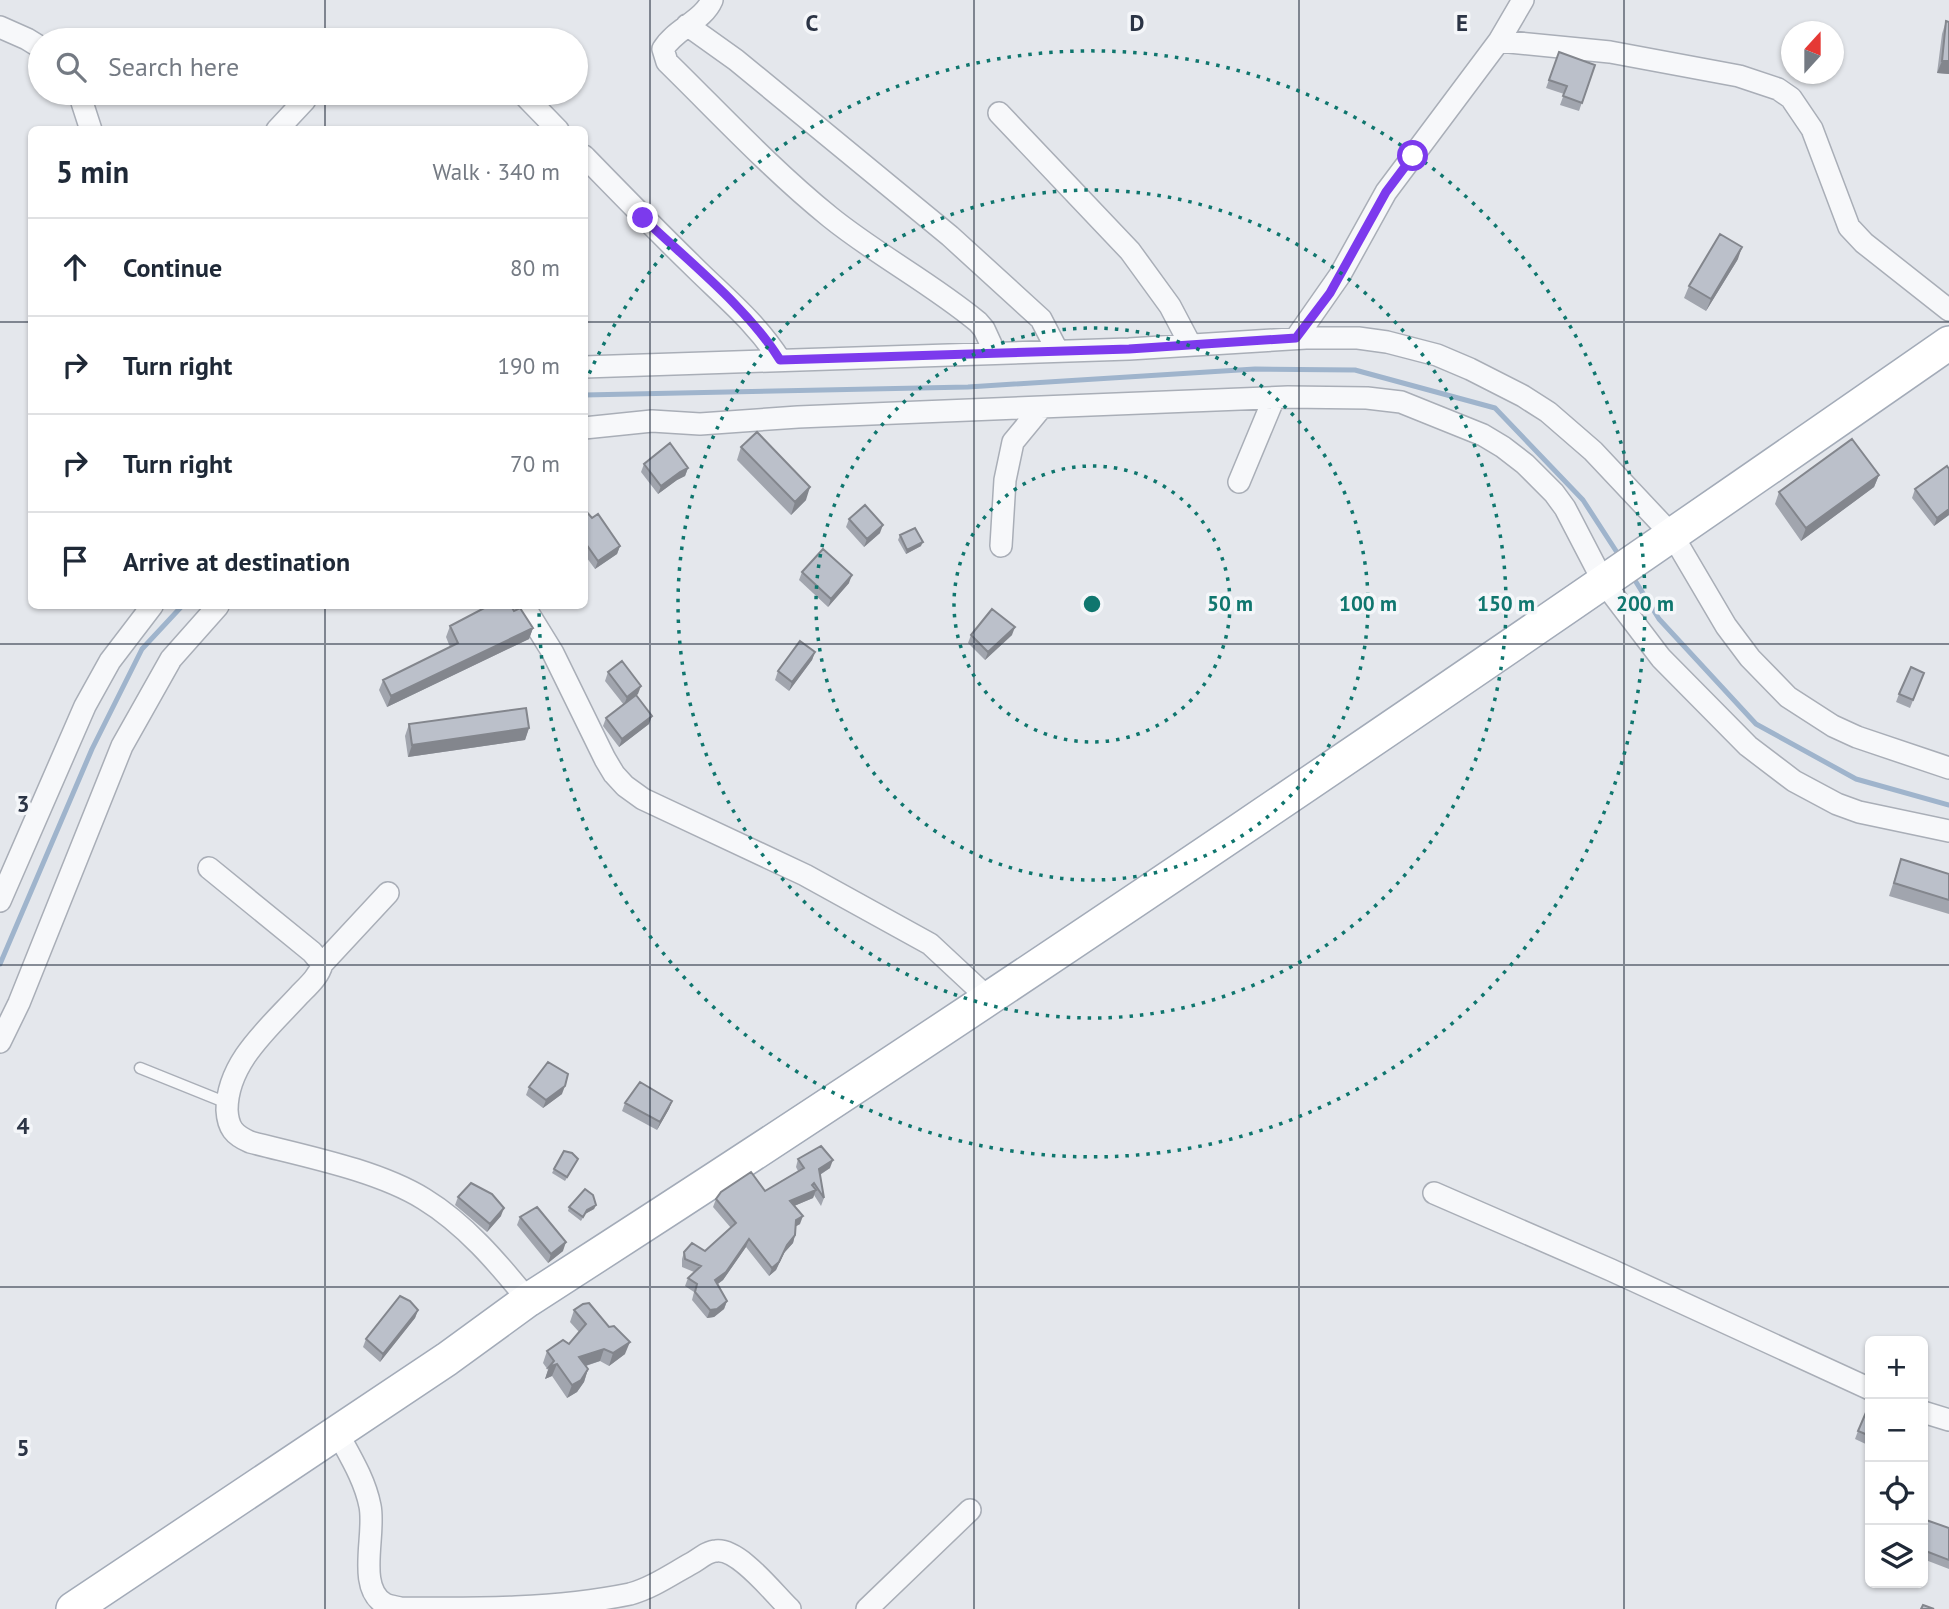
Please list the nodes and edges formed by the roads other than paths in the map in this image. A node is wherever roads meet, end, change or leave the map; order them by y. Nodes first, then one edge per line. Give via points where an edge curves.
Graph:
1 (712, 0) edge
2 (1523, 0) edge
3 (687, 25) junction
4 (0, 27) edge
5 (28, 40) edge
6 (1499, 41) junction
7 (83, 105) edge
8 (300, 105) edge
9 (534, 105) edge
10 (999, 113) dead end
11 (90, 126) edge
12 (282, 126) edge
13 (554, 126) edge
14 (588, 160) edge
15 (1949, 310) edge
16 (1296, 338) junction
17 (1949, 343) edge
18 (1190, 344) junction
19 (1057, 350) junction
20 (995, 353) junction
21 (780, 360) junction
22 (588, 367) edge
23 (1274, 398) junction
24 (1041, 408) junction
25 (588, 428) edge
26 (1240, 482) dead end
27 (1661, 543) junction
28 (1001, 546) dead end
29 (1613, 577) junction
30 (150, 609) edge
31 (215, 609) edge
32 (526, 609) edge
33 (1949, 768) edge
34 (1949, 831) edge
35 (209, 868) dead end
36 (388, 893) dead end
37 (0, 901) edge
38 (322, 964) junction
39 (988, 998) junction
40 (0, 1042) edge
41 (140, 1068) dead end
42 (227, 1103) junction
43 (1434, 1193) dead end
44 (528, 1300) junction
45 (1865, 1387) edge
46 (1928, 1414) edge
47 (1949, 1420) edge
48 (337, 1432) junction
49 (970, 1510) dead end
50 (524, 1608) edge
51 (73, 1609) edge
52 (790, 1609) edge
53 (867, 1609) edge

1 - 3 street
2 - 6 street
3 - 19 street via 958,243 1041,319
3 - 20 street via 663,49 667,62 827,214 978,322
4 - 5 street
6 - 15 street via 1610,52 1739,76 1778,89 1791,98 1812,129 1849,227
6 - 16 street via 1386,192 1335,284
7 - 11 street
8 - 12 street
9 - 13 street
10 - 18 street via 1130,251 1170,306
14 - 21 street via 746,316
16 - 18 street
16 - 27 street via 1387,342 1437,355 1498,383 1548,412 1593,451
17 - 27 main road
18 - 19 street
19 - 20 street
20 - 21 street
21 - 22 street
23 - 24 street
23 - 26 street
23 - 29 street via 1401,402 1483,435 1525,464 1554,493
24 - 25 street via 700,424 652,421
24 - 28 street via 1013,442 1004,480
27 - 29 main road
27 - 33 street via 1750,658 1788,697 1845,732
29 - 34 street via 1661,658 1777,769 1848,808
29 - 39 main road
30 - 37 street via 110,661 85,706
31 - 40 street via 171,659 122,746
32 - 39 street via 605,759 625,786 660,808 805,875 930,944
35 - 38 street
36 - 38 street
38 - 42 street via 243,1059 232,1079
39 - 44 main road
41 - 42 lane
42 - 44 street via 230,1129 238,1137 372,1176 429,1202 497,1262
43 - 45 street
44 - 48 main road
46 - 47 street
48 - 50 street via 368,1496 372,1521 368,1580 380,1600 400,1608
48 - 51 main road
49 - 53 street
50 - 52 street via 632,1594 715,1551 740,1559

